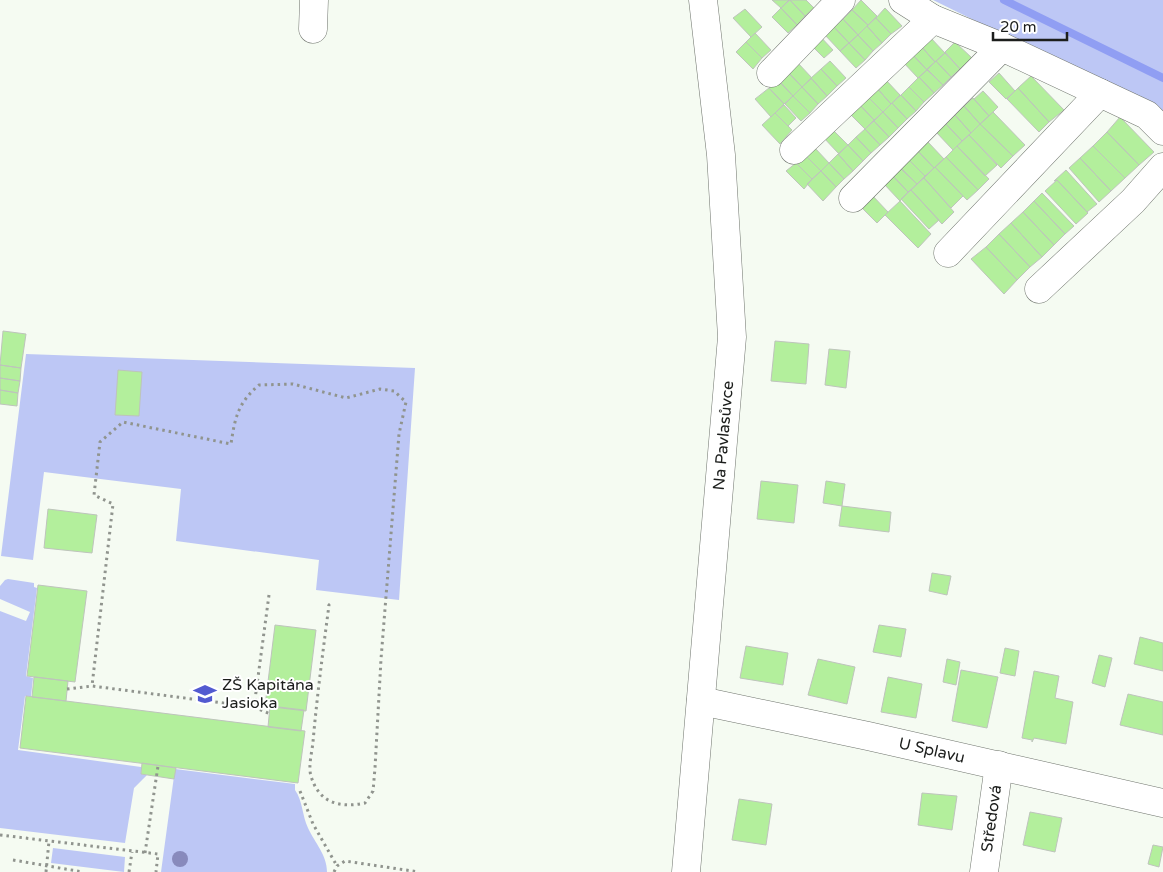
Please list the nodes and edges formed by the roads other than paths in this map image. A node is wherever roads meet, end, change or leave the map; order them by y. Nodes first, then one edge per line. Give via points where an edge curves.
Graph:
1 (314, 0) edge
2 (703, 0) edge
3 (841, 0) edge
4 (903, 0) edge
5 (933, 19) junction
6 (313, 28) dead end
7 (1002, 47) junction
8 (771, 73) dead end
9 (1100, 93) junction
10 (1163, 132) edge
11 (794, 150) dead end
12 (1163, 167) edge
13 (852, 198) dead end
14 (948, 253) dead end
15 (1039, 289) dead end
16 (701, 701) junction
17 (999, 765) junction
18 (1163, 803) edge
19 (686, 872) edge
20 (984, 872) edge

1 - 6 street
2 - 16 street, Na Pavlasůvce via 721,155 732,337
3 - 8 street
4 - 5 street
5 - 7 street
5 - 11 street
7 - 9 street
7 - 13 street
9 - 10 street via 1147,115
9 - 14 street
12 - 15 street via 1133,201
16 - 17 street, U Splavu
16 - 19 street, Na Pavlasůvce
17 - 18 street, U Splavu
17 - 20 street, Středová

